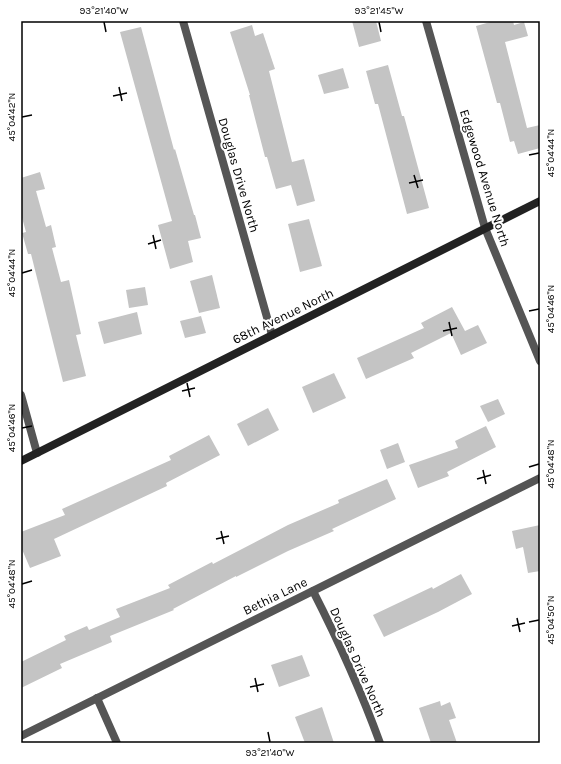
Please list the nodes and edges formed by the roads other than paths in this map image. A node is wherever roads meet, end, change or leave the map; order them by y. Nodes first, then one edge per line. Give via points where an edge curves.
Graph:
1 (183, 21) edge
2 (426, 21) edge
3 (540, 201) edge
4 (485, 228) junction
5 (272, 335) junction
6 (540, 361) edge
7 (21, 395) edge
8 (37, 452) junction
9 (21, 461) edge
10 (540, 478) edge
11 (313, 591) junction
12 (97, 698) junction
13 (21, 736) edge
14 (117, 743) edge
15 (380, 743) edge

1 - 5 street, Douglas Drive North
2 - 4 street, Edgewood Avenue North
3 - 4 street, 68th Avenue North
4 - 5 street, 68th Avenue North
4 - 6 street, Edgewood Avenue North
5 - 8 street, 68th Avenue North
7 - 8 street
8 - 9 street, 68th Avenue North
10 - 11 street, Bethia Lane
11 - 12 street, Bethia Lane
11 - 15 street, Douglas Drive North via 365,704
12 - 13 street, Bethia Lane
12 - 14 street

